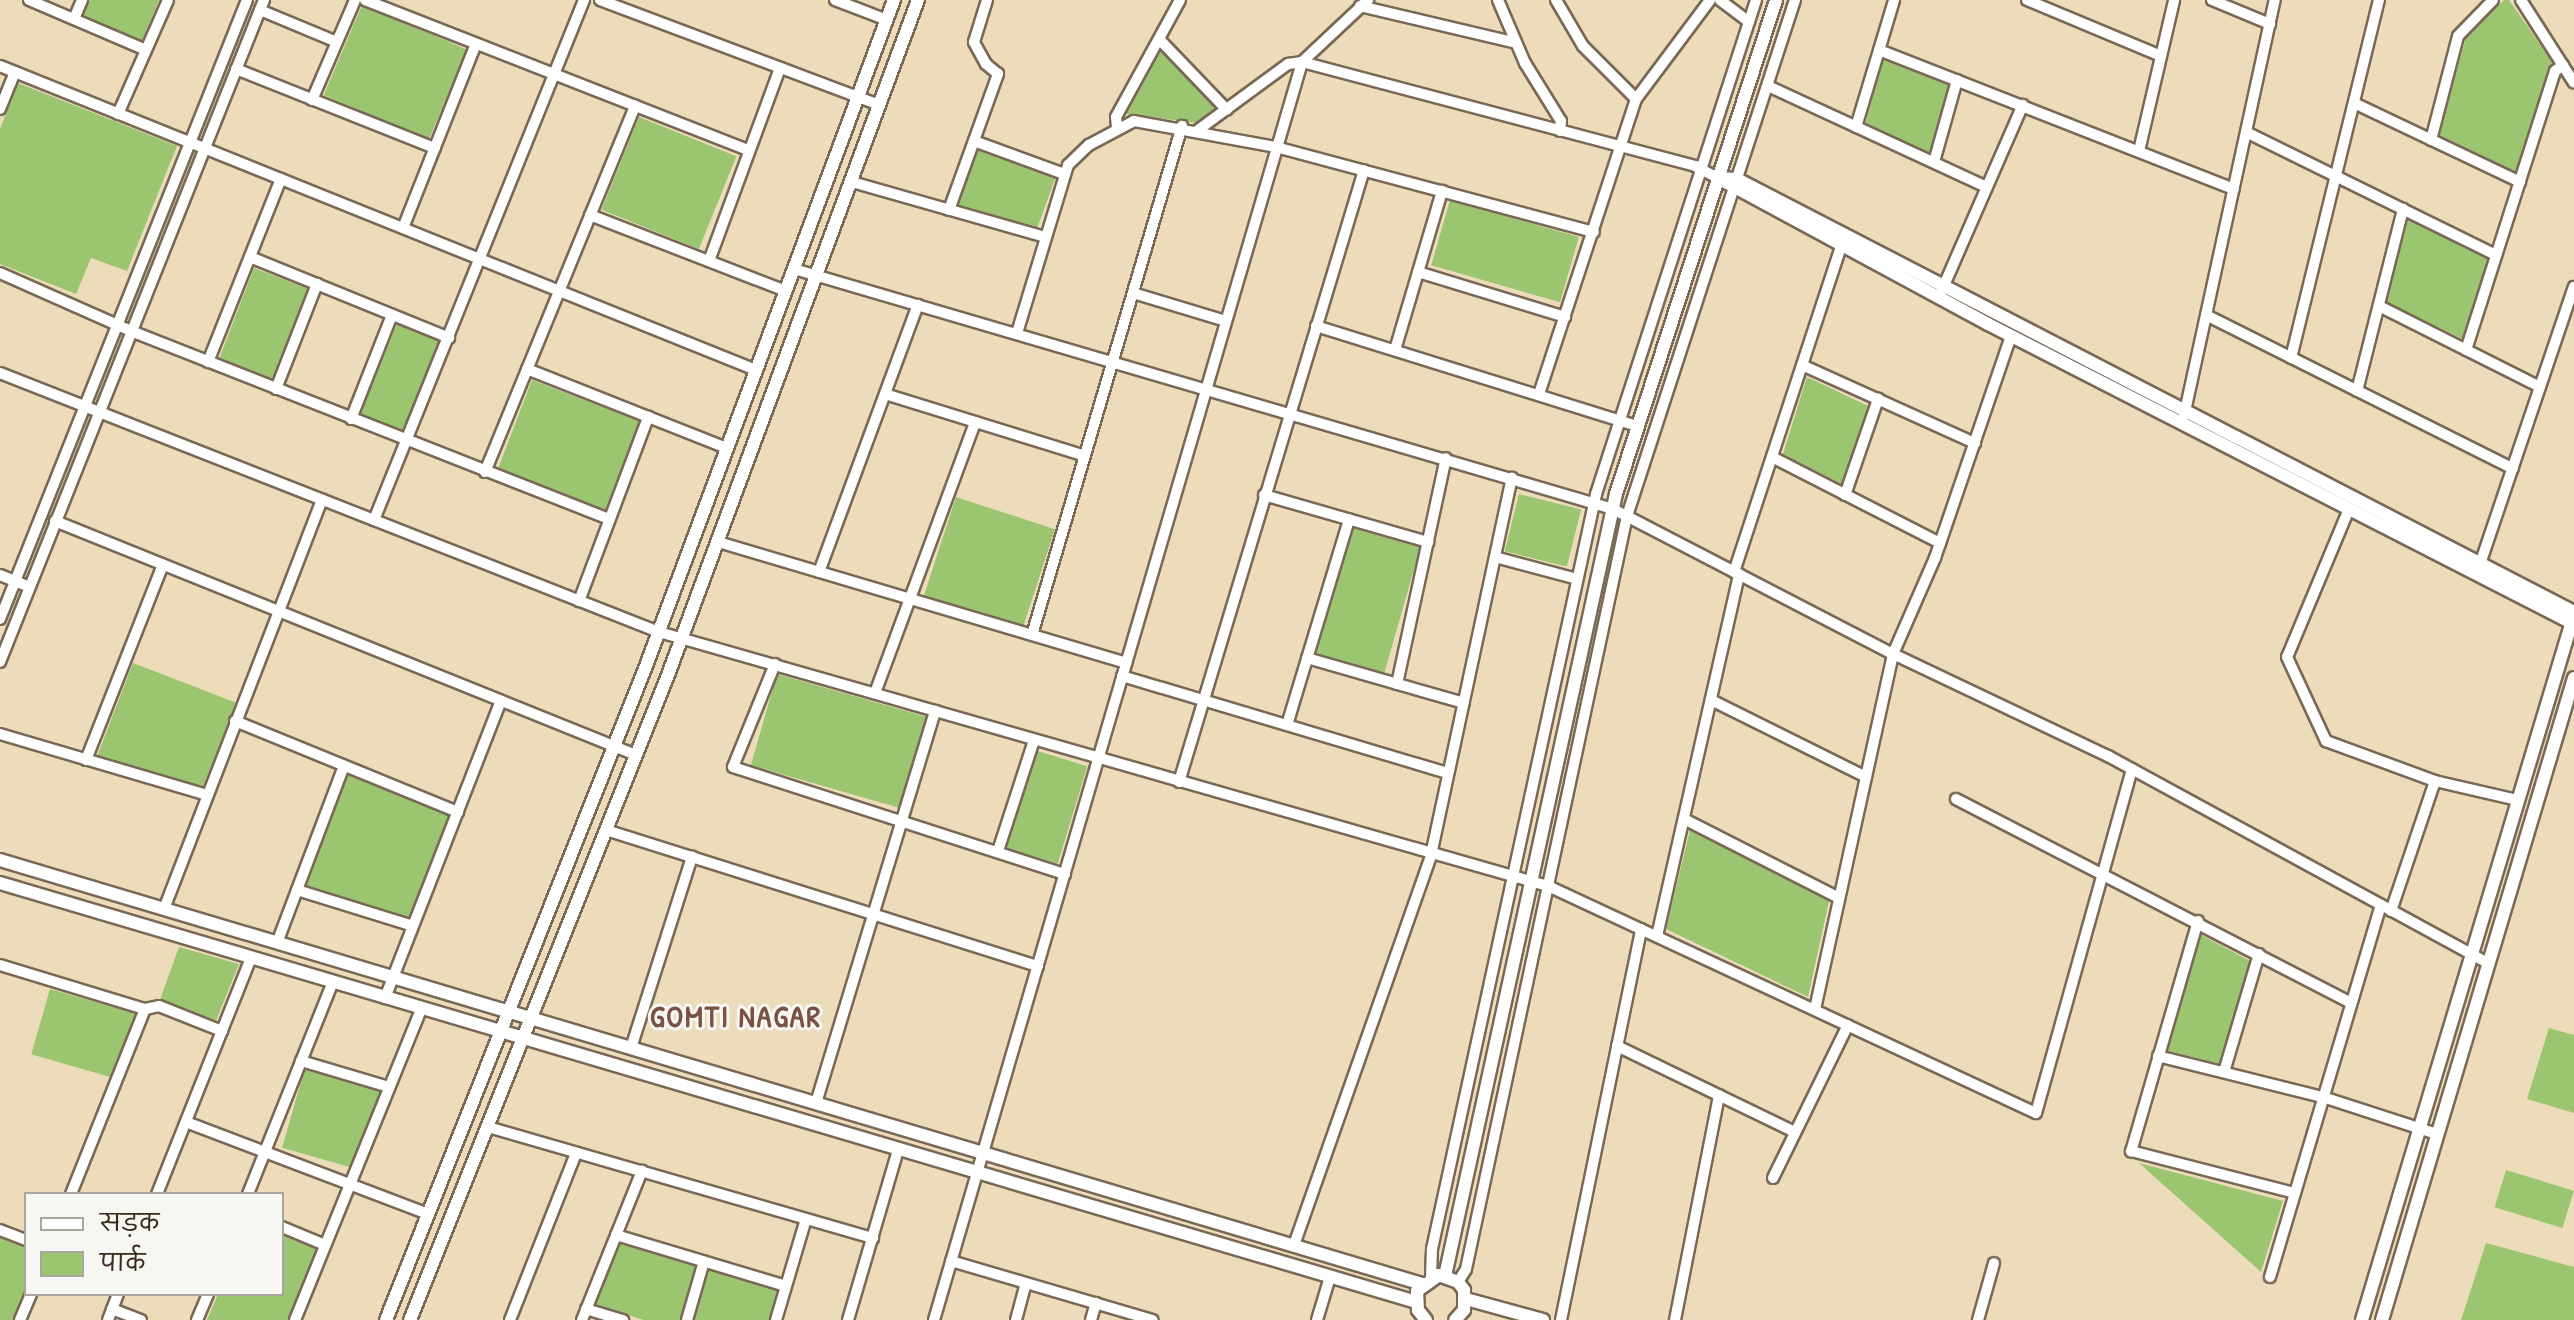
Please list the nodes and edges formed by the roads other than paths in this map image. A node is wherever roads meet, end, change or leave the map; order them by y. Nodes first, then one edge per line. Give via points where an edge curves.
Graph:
1 (29, 0) edge
2 (82, 0) edge
3 (168, 0) edge
4 (247, 0) edge
5 (355, 0) edge
6 (365, 0) edge
7 (584, 0) edge
8 (600, 0) edge
9 (835, 0) edge
10 (894, 0) edge
11 (918, 0) edge
12 (987, 0) edge
13 (1180, 0) edge
14 (1498, 0) edge
15 (1556, 0) edge
16 (1710, 0) edge
17 (1720, 0) edge
18 (1756, 0) edge
19 (1776, 0) edge
20 (1795, 0) edge
21 (1894, 0) edge
22 (2027, 0) edge
23 (2174, 0) edge
24 (2212, 0) edge
25 (2275, 0) edge
26 (2379, 0) edge
27 (2493, 0) edge
28 (2521, 0) edge
29 (1364, 3) edge
30 (262, 5) edge
31 (74, 19) junction
32 (887, 20) junction
33 (1749, 22) junction
34 (2270, 24) junction
35 (1159, 39) junction
36 (337, 42) junction
37 (1516, 43) junction
38 (476, 44) junction
39 (146, 50) junction
40 (1879, 50) junction
41 (2161, 56) junction
42 (1302, 62) junction
43 (2563, 65) junction
44 (0, 66) edge
45 (780, 68) junction
46 (236, 69) junction
47 (15, 72) junction
48 (555, 75) junction
49 (1957, 80) junction
50 (2574, 83) edge
51 (1768, 86) junction
52 (858, 97) junction
53 (1636, 99) junction
54 (312, 100) junction
55 (2354, 103) junction
56 (880, 105) junction
57 (2023, 105) junction
58 (635, 106) junction
59 (0, 109) edge
60 (1227, 110) junction
61 (118, 114) junction
62 (1182, 126) junction
63 (1856, 127) junction
64 (1117, 128) junction
65 (1198, 130) junction
66 (1560, 131) junction
67 (2246, 132) junction
68 (2431, 140) junction
69 (974, 141) junction
70 (188, 142) junction
71 (1276, 147) junction
72 (1623, 147) junction
73 (203, 148) junction
74 (435, 148) junction
75 (748, 150) junction
76 (2139, 151) junction
77 (1934, 162) junction
78 (1364, 170) junction
79 (1703, 170) junction
80 (1064, 174) junction
81 (2336, 176) junction
82 (1718, 178) junction
83 (281, 179) junction
84 (852, 182) junction
85 (2520, 182) junction
86 (1736, 185) junction
87 (1987, 187) junction
88 (2234, 189) junction
89 (1442, 191) junction
90 (2403, 209) junction
91 (949, 210) junction
92 (590, 215) junction
93 (403, 228) junction
94 (1594, 232) junction
95 (1045, 237) junction
96 (1841, 247) junction
97 (2496, 255) junction
98 (250, 257) junction
99 (481, 260) junction
100 (709, 261) junction
101 (794, 269) junction
102 (1418, 272) junction
103 (0, 273) edge
104 (818, 276) junction
105 (317, 284) junction
106 (2574, 287) edge
107 (559, 291) junction
108 (786, 291) junction
109 (1133, 293) junction
110 (1941, 293) junction
111 (918, 305) junction
112 (2379, 306) junction
113 (392, 315) junction
114 (2206, 315) junction
115 (1565, 317) junction
116 (1226, 321) junction
117 (117, 323) junction
118 (1316, 326) junction
119 (131, 331) junction
120 (1017, 333) junction
121 (2011, 336) junction
122 (449, 338) junction
123 (1395, 350) junction
124 (2466, 350) junction
125 (2291, 358) junction
126 (1113, 361) junction
127 (208, 362) junction
128 (1802, 365) junction
129 (527, 369) junction
130 (756, 370) junction
131 (0, 373) edge
132 (1206, 387) junction
133 (2540, 387) junction
134 (276, 389) junction
135 (2357, 391) junction
136 (885, 394) junction
137 (1539, 394) junction
138 (1878, 399) junction
139 (84, 406) junction
140 (1289, 411) junction
141 (99, 412) junction
142 (648, 417) junction
143 (2183, 418) junction
144 (351, 419) junction
145 (1620, 420) junction
146 (975, 422) junction
147 (1638, 426) junction
148 (406, 441) junction
149 (1975, 443) junction
150 (727, 448) junction
151 (1085, 456) junction
152 (1772, 457) junction
153 (1446, 458) junction
154 (2513, 469) junction
155 (485, 472) junction
156 (1512, 478) junction
157 (1264, 495) junction
158 (1845, 495) junction
159 (322, 499) junction
160 (1594, 503) junction
161 (1613, 509) junction
162 (2349, 509) junction
163 (1627, 516) junction
164 (609, 519) junction
165 (1349, 519) junction
166 (374, 520) junction
167 (55, 521) junction
168 (718, 542) junction
169 (1428, 542) junction
170 (1940, 543) junction
171 (1495, 557) junction
172 (163, 565) junction
173 (2478, 570) junction
174 (819, 572) junction
175 (1737, 573) junction
176 (0, 575) edge
177 (1577, 579) junction
178 (15, 581) junction
179 (29, 587) junction
180 (910, 599) junction
181 (579, 601) junction
182 (277, 610) junction
183 (2573, 618) edge
184 (0, 619) edge
185 (659, 632) junction
186 (1032, 635) junction
187 (682, 637) junction
188 (1893, 654) junction
189 (1307, 658) junction
190 (0, 662) edge
191 (1126, 663) junction
192 (775, 664) junction
193 (1122, 676) junction
194 (2574, 678) edge
195 (1397, 684) junction
196 (875, 693) junction
197 (1204, 700) junction
198 (1711, 700) junction
199 (501, 701) junction
200 (1464, 703) junction
201 (935, 711) junction
202 (235, 721) junction
203 (1287, 725) junction
204 (0, 734) edge
205 (1034, 740) junction
206 (614, 746) junction
207 (636, 755) junction
208 (1098, 759) junction
209 (86, 760) junction
210 (344, 766) junction
211 (2132, 769) junction
212 (1448, 773) junction
213 (1866, 777) junction
214 (2435, 781) junction
215 (1179, 782) junction
216 (207, 795) junction
217 (1956, 799) dead end
218 (2517, 800) junction
219 (458, 812) junction
220 (1684, 819) junction
221 (901, 822) junction
222 (606, 830) junction
223 (998, 851) junction
224 (1431, 855) junction
225 (692, 857) junction
226 (0, 860) edge
227 (2104, 871) junction
228 (1065, 874) junction
229 (1513, 879) junction
230 (1531, 882) junction
231 (0, 883) edge
232 (1548, 886) junction
233 (297, 890) junction
234 (1839, 898) junction
235 (2386, 908) junction
236 (164, 909) junction
237 (873, 914) junction
238 (2198, 921) junction
239 (413, 926) junction
240 (1641, 929) junction
241 (1657, 936) junction
242 (277, 943) junction
243 (2470, 953) junction
244 (2259, 954) junction
245 (251, 958) junction
246 (2488, 963) junction
247 (0, 965) edge
248 (1038, 966) junction
249 (393, 977) junction
250 (333, 982) junction
251 (385, 998) junction
252 (2350, 1002) junction
253 (145, 1009) junction
254 (421, 1009) junction
255 (1815, 1009) junction
256 (509, 1012) junction
257 (532, 1019) junction
258 (1848, 1025) junction
259 (222, 1031) junction
260 (500, 1032) junction
261 (523, 1039) junction
262 (1617, 1046) junction
263 (631, 1048) junction
264 (2158, 1056) junction
265 (301, 1061) junction
266 (2224, 1072) junction
267 (389, 1087) junction
268 (1719, 1095) junction
269 (2323, 1097) junction
270 (816, 1103) junction
271 (186, 1122) junction
272 (488, 1127) junction
273 (2418, 1128) junction
274 (1795, 1132) junction
275 (2437, 1134) junction
276 (898, 1150) junction
277 (265, 1152) junction
278 (983, 1152) junction
279 (576, 1153) junction
280 (642, 1171) junction
281 (977, 1173) junction
282 (1773, 1178) dead end
283 (350, 1184) junction
284 (72, 1192) edge
285 (158, 1192) edge
286 (249, 1192) edge
287 (2295, 1193) junction
288 (428, 1214) junction
289 (806, 1219) junction
290 (284, 1228) edge
291 (0, 1230) edge
292 (616, 1235) junction
293 (873, 1238) junction
294 (24, 1239) edge
295 (325, 1245) junction
296 (1294, 1245) junction
297 (704, 1261) junction
298 (951, 1261) junction
299 (1994, 1263) dead end
300 (1330, 1277) junction
301 (2270, 1277) dead end
302 (1451, 1279) junction
303 (1426, 1280) junction
304 (1026, 1283) junction
305 (786, 1286) junction
306 (30, 1296) edge
307 (117, 1296) edge
308 (207, 1296) edge
309 (1466, 1299) junction
310 (1096, 1303) junction
311 (1418, 1313) edge
312 (584, 1314) edge
313 (110, 1315) edge
314 (1461, 1319) edge
315 (20, 1320) edge
316 (141, 1320) edge
317 (197, 1320) edge
318 (295, 1320) edge
319 (386, 1320) edge
320 (410, 1320) edge
321 (510, 1320) edge
322 (623, 1320) edge
323 (687, 1320) edge
324 (776, 1320) edge
325 (848, 1320) edge
326 (934, 1320) edge
327 (1016, 1320) edge
328 (1091, 1320) edge
329 (1153, 1320) edge
330 (1317, 1320) edge
331 (1543, 1320) edge
332 (1561, 1320) edge
333 (1675, 1320) edge
334 (1978, 1320) edge
335 (2362, 1320) edge
336 (2382, 1320) edge

1 - 31 street
2 - 31 street
3 - 39 street
4 - 70 street
5 - 36 street
6 - 38 street
7 - 48 street
8 - 45 street
9 - 32 street
10 - 32 street
11 - 56 street
12 - 69 street via 974,42 998,74
13 - 35 street
14 - 37 street
15 - 53 street via 1583,46
16 - 53 street
17 - 33 street
18 - 33 street
19 - 82 street
20 - 51 street
21 - 40 street
22 - 41 street
23 - 41 street
24 - 34 street
25 - 34 street
26 - 55 street
27 - 68 street via 2458,36
28 - 43 street
29 - 37 street
29 - 42 street
30 - 36 street
30 - 46 street
31 - 39 street
32 - 52 street
33 - 79 street
34 - 67 street
35 - 60 street
35 - 64 street via 1116,117
36 - 54 street
37 - 66 street via 1561,121
38 - 48 street
38 - 74 street
39 - 61 street
40 - 49 street
40 - 63 street
41 - 76 street
42 - 60 street via 1288,64
42 - 66 street
42 - 71 street
43 - 50 street
43 - 85 street via 2555,71
44 - 47 street
45 - 52 street
45 - 75 street
46 - 54 street
46 - 73 street
47 - 59 street
47 - 61 street
48 - 58 street
48 - 99 street
49 - 57 street
49 - 77 street
51 - 63 street
51 - 86 street
52 - 56 street
52 - 101 street
53 - 72 street
54 - 74 street
55 - 68 street
55 - 81 street
56 - 84 street
57 - 76 street
57 - 87 street
58 - 75 street
58 - 92 street
60 - 65 street
61 - 70 street
62 - 64 street via 1134,121
62 - 65 street
62 - 109 street
63 - 77 street
64 - 80 street via 1089,145
65 - 71 street
66 - 72 street
67 - 81 street
67 - 88 street
68 - 85 street
69 - 80 street
69 - 91 street
70 - 73 street
70 - 117 street
71 - 78 street
71 - 116 street
72 - 79 street
72 - 94 street
73 - 83 street
73 - 119 street
74 - 93 street
75 - 100 street
76 - 88 street
77 - 87 street
78 - 89 street
78 - 118 street
79 - 82 street
79 - 145 street
80 - 95 street
81 - 90 street
81 - 125 street
82 - 86 street
82 - 147 street
83 - 93 street
83 - 98 street
84 - 91 street
84 - 104 street
85 - 97 street
86 - 96 street
86 - 110 street
86 - 163 street
87 - 110 street
88 - 114 street
89 - 94 street
89 - 102 street
90 - 97 street
90 - 112 street
91 - 95 street
92 - 100 street
92 - 107 street
93 - 99 street
94 - 115 street
95 - 120 street
96 - 110 street
96 - 128 street
97 - 124 street
98 - 105 street
98 - 127 street
99 - 107 street
99 - 122 street
100 - 108 street
101 - 104 street
101 - 108 street
102 - 115 street
102 - 123 street
103 - 117 street
104 - 111 street
104 - 168 street
105 - 113 street
105 - 134 street
106 - 133 street
107 - 129 street
107 - 130 street
108 - 130 street
109 - 116 street
109 - 126 street
110 - 121 street
110 - 143 street
111 - 120 street
111 - 136 street
112 - 124 street
112 - 135 street
113 - 122 street
113 - 144 street
114 - 125 street
114 - 143 street
115 - 137 street
116 - 132 street
117 - 119 street
117 - 139 street
118 - 123 street
118 - 140 street
119 - 127 street
119 - 141 street
120 - 126 street
121 - 143 street
121 - 149 street
122 - 148 street
123 - 137 street
124 - 133 street
125 - 135 street
126 - 132 street
126 - 151 street
127 - 134 street
128 - 138 street
128 - 152 street
129 - 142 street
129 - 155 street
130 - 150 street
131 - 139 street
132 - 140 street
132 - 191 street
133 - 154 street
134 - 144 street
135 - 154 street
136 - 146 street
136 - 174 street
137 - 145 street
138 - 149 street
138 - 158 street
139 - 141 street
139 - 178 street
140 - 153 street
140 - 157 street
141 - 159 street
141 - 167 street
142 - 150 street
142 - 164 street
143 - 162 street
143 - 173 street
144 - 148 street
145 - 147 street
145 - 160 street
146 - 151 street
146 - 180 street
147 - 161 street
148 - 155 street
148 - 166 street
149 - 170 street
150 - 185 street
151 - 186 street
152 - 158 street
152 - 175 street
153 - 156 street
153 - 169 street
154 - 173 street
155 - 164 street
156 - 160 street
156 - 171 street
157 - 165 street
157 - 197 street
158 - 170 street
159 - 166 street
159 - 182 street
160 - 161 street
160 - 177 street
161 - 163 street
161 - 230 street
162 - 173 street
162 - 214 street via 2287,664 2326,741
163 - 175 street
163 - 232 street
164 - 181 street
165 - 169 street
165 - 189 street
166 - 181 street
167 - 172 street
167 - 179 street
168 - 174 street
168 - 187 street
169 - 195 street
170 - 188 street
171 - 177 street
171 - 200 street
172 - 182 street
172 - 209 street
173 - 183 street
174 - 180 street
175 - 188 street
175 - 198 street
176 - 178 street
177 - 229 street
178 - 179 street
178 - 184 street
179 - 190 street
180 - 186 street
180 - 196 street
181 - 185 street
182 - 199 street
182 - 202 street
183 - 218 street
185 - 187 street
185 - 206 street
186 - 191 street
187 - 192 street
187 - 207 street
188 - 211 street
188 - 213 street
189 - 195 street
189 - 203 street
191 - 193 street
192 - 196 street
192 - 221 street via 733,767
193 - 197 street
193 - 208 street
194 - 246 street
195 - 200 street
196 - 201 street
197 - 203 street
197 - 215 street
198 - 213 street
198 - 220 street
199 - 206 street
199 - 219 street
200 - 212 street
201 - 205 street
201 - 221 street
202 - 210 street
202 - 216 street
203 - 212 street
204 - 209 street
205 - 208 street
205 - 223 street
206 - 207 street
206 - 256 street
207 - 222 street
208 - 215 street
208 - 228 street
209 - 216 street
210 - 219 street
210 - 233 street
211 - 227 street
211 - 235 street
212 - 224 street
213 - 234 street
214 - 218 street
214 - 235 street
215 - 224 street
216 - 236 street
217 - 227 street
218 - 243 street
219 - 239 street
220 - 234 street
220 - 241 street
221 - 223 street
221 - 237 street
222 - 225 street
222 - 257 street
223 - 228 street
224 - 229 street
224 - 296 street
225 - 237 street
225 - 263 street
226 - 236 street
227 - 238 street
227 - 258 street via 2036,1113
228 - 248 street
229 - 230 street
229 - 303 street
230 - 232 street
230 - 302 street
231 - 245 street
232 - 240 street
232 - 302 street via 1466,1269
233 - 239 street
233 - 242 street
234 - 255 street
235 - 243 street
235 - 252 street
236 - 242 street
237 - 248 street
237 - 270 street
238 - 244 street
238 - 264 street
239 - 249 street
240 - 241 street
240 - 262 street
241 - 255 street
242 - 249 street
243 - 246 street
243 - 273 street
244 - 252 street
244 - 266 street
245 - 250 street
245 - 259 street
246 - 275 street
247 - 253 street
248 - 278 street
249 - 251 street
249 - 256 street
250 - 251 street
250 - 265 street
251 - 254 street
252 - 269 street
253 - 259 street via 159,1006
253 - 284 street
254 - 260 street
254 - 267 street
255 - 258 street
256 - 257 street
256 - 260 street
257 - 261 street
257 - 263 street
258 - 274 street
259 - 271 street
260 - 261 street
260 - 288 street
261 - 272 street
261 - 276 street
262 - 268 street
262 - 332 street
263 - 270 street
264 - 266 street
264 - 287 street via 2131,1151
265 - 267 street
265 - 277 street
266 - 269 street
267 - 283 street
268 - 274 street
268 - 333 street
269 - 273 street
269 - 287 street
270 - 278 street
271 - 277 street
271 - 285 street
272 - 279 street
272 - 320 street
273 - 275 street
273 - 335 street
274 - 282 street
275 - 336 street
276 - 281 street
276 - 293 street
277 - 283 street
277 - 286 street
278 - 281 street
278 - 296 street
279 - 280 street
279 - 321 street
280 - 289 street
280 - 292 street
281 - 298 street
281 - 300 street
283 - 288 street
283 - 295 street
287 - 301 street
288 - 319 street
289 - 293 street
289 - 305 street
290 - 295 street
291 - 294 street
292 - 297 street
292 - 312 street
293 - 325 street
295 - 318 street
296 - 303 street
297 - 305 street
297 - 323 street
298 - 304 street
298 - 326 street
299 - 334 street
300 - 311 street
300 - 330 street
302 - 303 street
302 - 309 street
303 - 311 street
304 - 310 street
304 - 327 street
305 - 324 street
306 - 315 street
307 - 313 street
308 - 317 street
309 - 314 street
309 - 331 street
310 - 328 street
310 - 329 street
312 - 322 street
313 - 316 street

